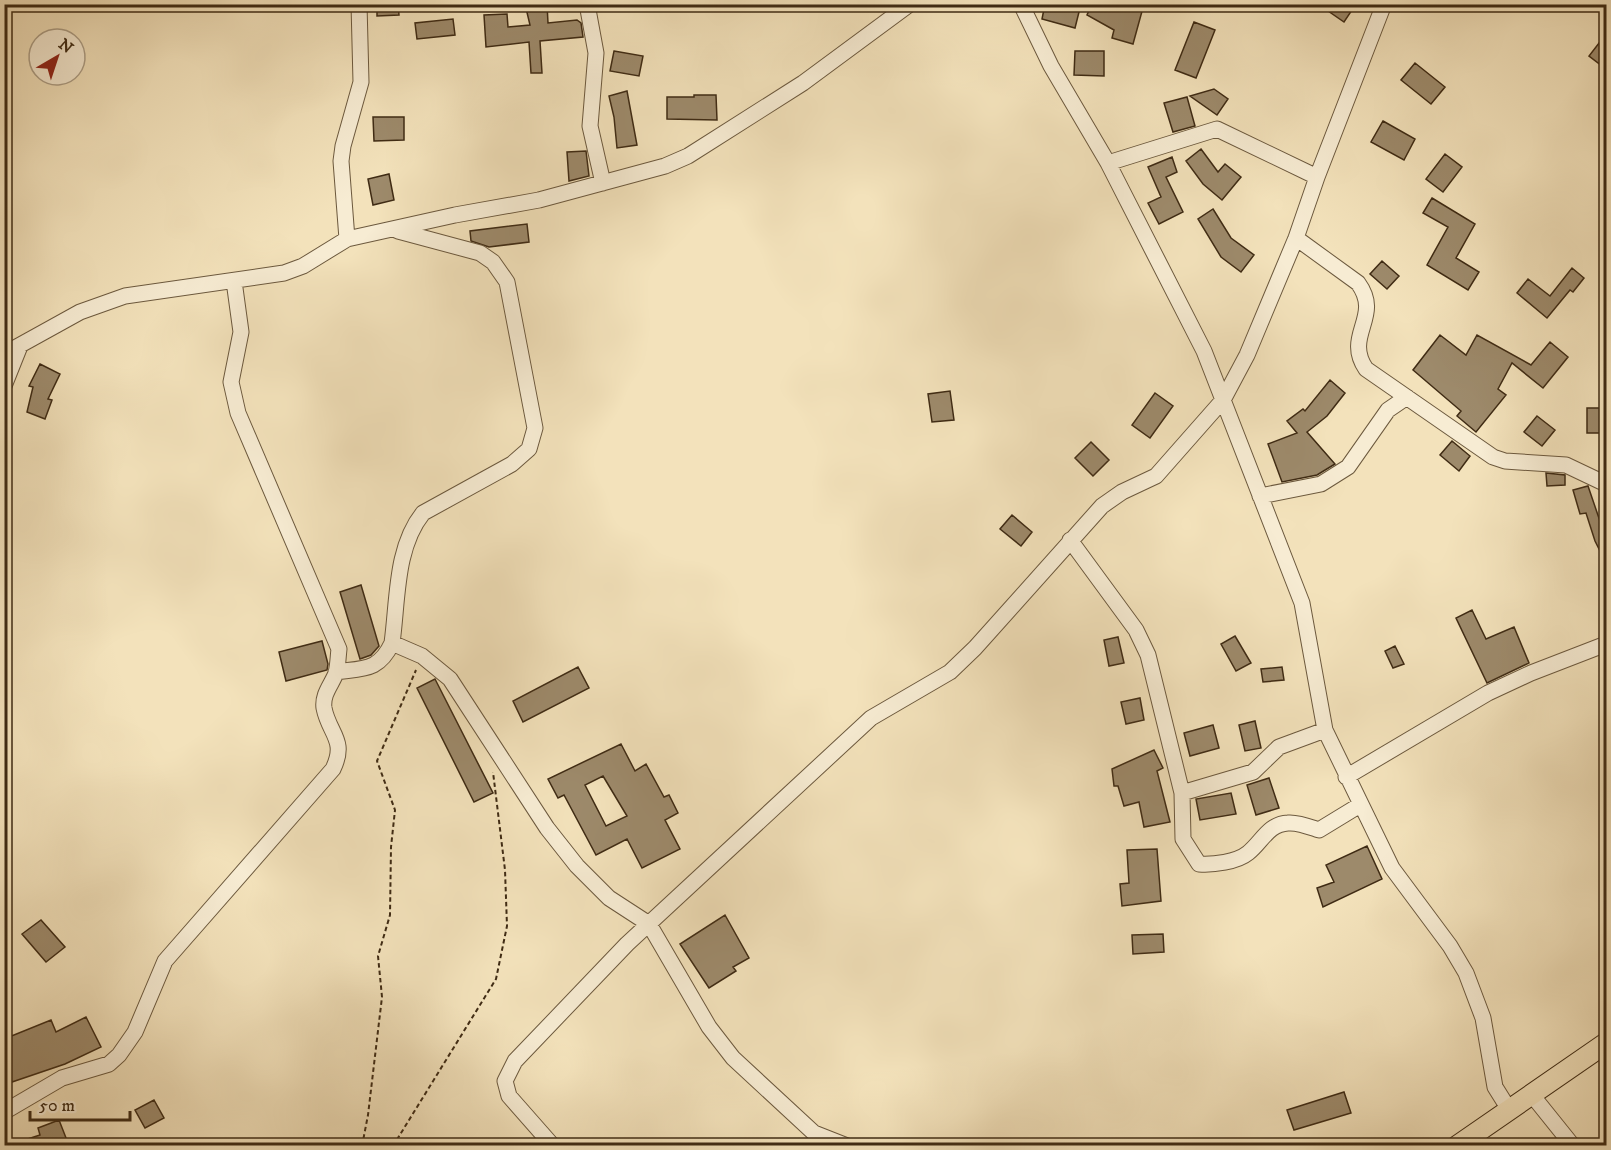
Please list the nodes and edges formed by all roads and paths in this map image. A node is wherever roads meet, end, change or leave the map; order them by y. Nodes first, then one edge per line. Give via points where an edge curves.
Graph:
1 (359, 4) edge
2 (587, 4) edge
3 (910, 4) edge
4 (1022, 4) edge
5 (1384, 4) edge
6 (1108, 163) junction
7 (1317, 177) junction
8 (603, 183) junction
9 (395, 230) junction
10 (1296, 238) junction
11 (347, 239) junction
12 (234, 282) junction
13 (20, 346) junction
14 (4, 354) edge
15 (6, 378) edge
16 (1407, 397) junction
17 (1223, 400) junction
18 (1606, 484) edge
19 (1260, 496) junction
20 (1070, 540) junction
21 (392, 643) junction
22 (1606, 644) edge
23 (422, 656) junction
24 (336, 672) junction
25 (1325, 730) junction
26 (492, 768) dead end
27 (1346, 777) junction
28 (1182, 794) junction
29 (1360, 805) junction
30 (649, 924) junction
31 (1606, 1043) edge
32 (1532, 1095) junction
33 (1510, 1111) junction
34 (4, 1112) edge
35 (362, 1146) edge
36 (393, 1146) edge
37 (552, 1146) edge
38 (847, 1146) edge
39 (1457, 1146) edge
40 (1573, 1146) edge

1 - 11 street via 361,82 341,161
2 - 8 street via 596,53 590,126
3 - 8 street via 803,83 713,142 665,166
4 - 6 street via 1051,66
5 - 7 street
6 - 7 street via 1217,129
6 - 17 street via 1187,315
7 - 10 street
8 - 9 street
9 - 11 street
9 - 21 street via 480,253 493,262 507,282 535,428 529,449 512,464 423,513 412,526 405,543
10 - 16 street via 1358,283 1369,303 1357,349 1359,358 1366,369
10 - 17 street
11 - 12 street via 293,269
12 - 13 street via 125,296 80,312
12 - 24 street via 241,332 231,382 238,413 339,649
13 - 14 street
13 - 15 street
16 - 18 street via 1493,457 1566,465
16 - 19 street via 1388,410 1348,467 1321,484
17 - 19 street
17 - 20 street via 1156,476 1102,506
19 - 25 street via 1302,603
20 - 28 street via 1136,630 1148,655
20 - 30 street via 950,672 871,718
21 - 23 street
21 - 24 street via 387,655 375,666
22 - 27 street via 1488,693
23 - 30 street via 450,679 547,828 577,866 609,898
23 - 35 path via 377,761 395,810 390,915 378,956 382,997
24 - 34 street via 324,706 339,745 333,769 165,960 127,1047 109,1064 62,1078
25 - 27 street
25 - 28 street via 1279,747 1253,772
26 - 36 path via 505,870 507,926 496,979
27 - 29 street
28 - 29 street via 1183,838 1199,864 1209,865 1241,858 1272,827 1290,822 1319,830
29 - 33 street via 1392,868 1466,973 1484,1018 1495,1087
30 - 37 street via 515,1061 506,1081 509,1096
30 - 38 street via 709,1027 733,1058 814,1133
31 - 32 main road
32 - 33 main road
32 - 40 street
33 - 39 main road

